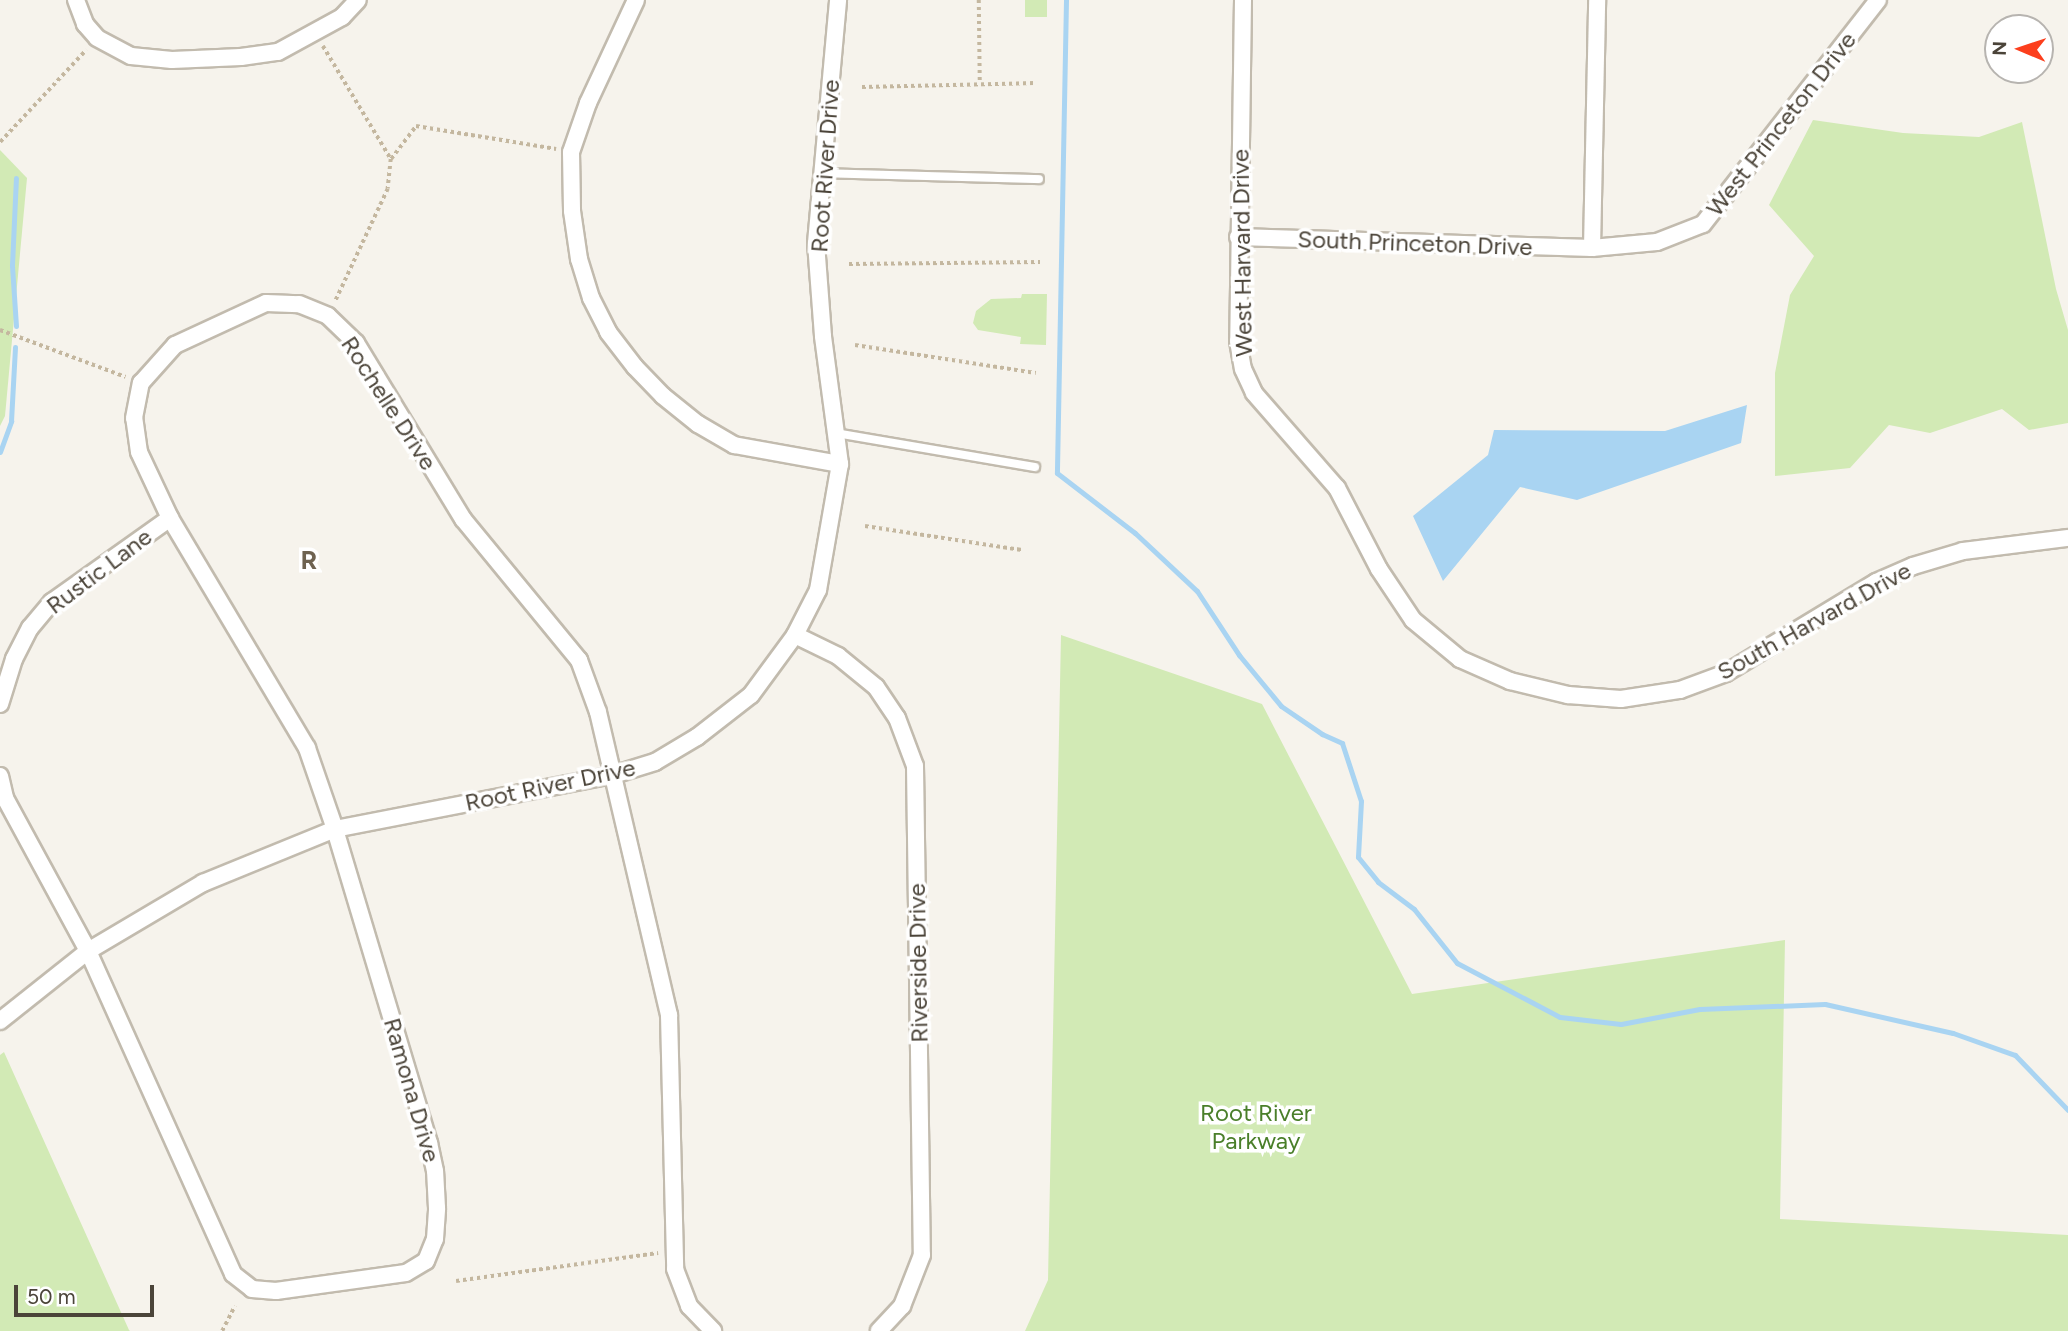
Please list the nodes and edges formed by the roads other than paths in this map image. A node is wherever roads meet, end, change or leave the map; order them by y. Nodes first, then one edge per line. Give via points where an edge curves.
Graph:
1 (76, 0) edge
2 (358, 0) edge
3 (636, 0) edge
4 (838, 0) edge
5 (1243, 0) edge
6 (1597, 0) edge
7 (1878, 0) edge
8 (822, 173) junction
9 (1039, 179) dead end
10 (1238, 237) junction
11 (1592, 248) junction
12 (836, 433) junction
13 (840, 464) junction
14 (1035, 467) dead end
15 (170, 518) junction
16 (2068, 537) edge
17 (1413, 620) joint
18 (795, 635) junction
19 (0, 704) edge
20 (613, 775) junction
21 (0, 776) edge
22 (335, 829) junction
23 (88, 951) junction
24 (0, 1020) edge
25 (712, 1331) edge
26 (879, 1331) edge

1 - 2 street via 85,24 97,38 131,56 172,60 278,52 342,18
3 - 13 street via 588,103 571,152 572,211 591,298 608,332 635,367 698,424 734,445
4 - 8 street, Root River Drive
5 - 10 street, West Harvard Drive
6 - 11 street
7 - 11 street, West Princeton Drive via 1703,224 1657,242
8 - 9 lane
8 - 12 street, Root River Drive via 817,243
10 - 11 street, South Princeton Drive
10 - 17 street, West Harvard Drive via 1238,341 1243,369 1254,393 1337,488 1379,569
12 - 13 street, Root River Drive
12 - 14 lane
13 - 18 street, Root River Drive via 818,590
15 - 19 street, Rustic Lane via 52,601 30,628 14,659
15 - 20 street, Rochelle Drive via 139,452 134,418 141,383 174,345 266,303 299,304 328,316 356,343 463,519 579,660
15 - 22 street, Rochelle Drive via 307,748
16 - 17 street, South Harvard Drive via 1963,551 1913,566 1876,582 1726,673 1680,690 1620,699 1568,695 1510,681 1461,659
18 - 20 street, Root River Drive via 751,695 698,737 656,762
18 - 26 street, Riverside Drive via 838,656 876,687 897,718 915,766 922,1255 902,1306
20 - 22 street, Root River Drive
20 - 25 street via 669,1015 675,1269 689,1306
21 - 23 street via 5,798
22 - 23 street, Root River Drive via 203,883
22 - 23 street, Ramona Drive via 435,1171 435,1239 426,1261 406,1273 276,1291 252,1289 233,1274
23 - 24 street, Root River Drive

